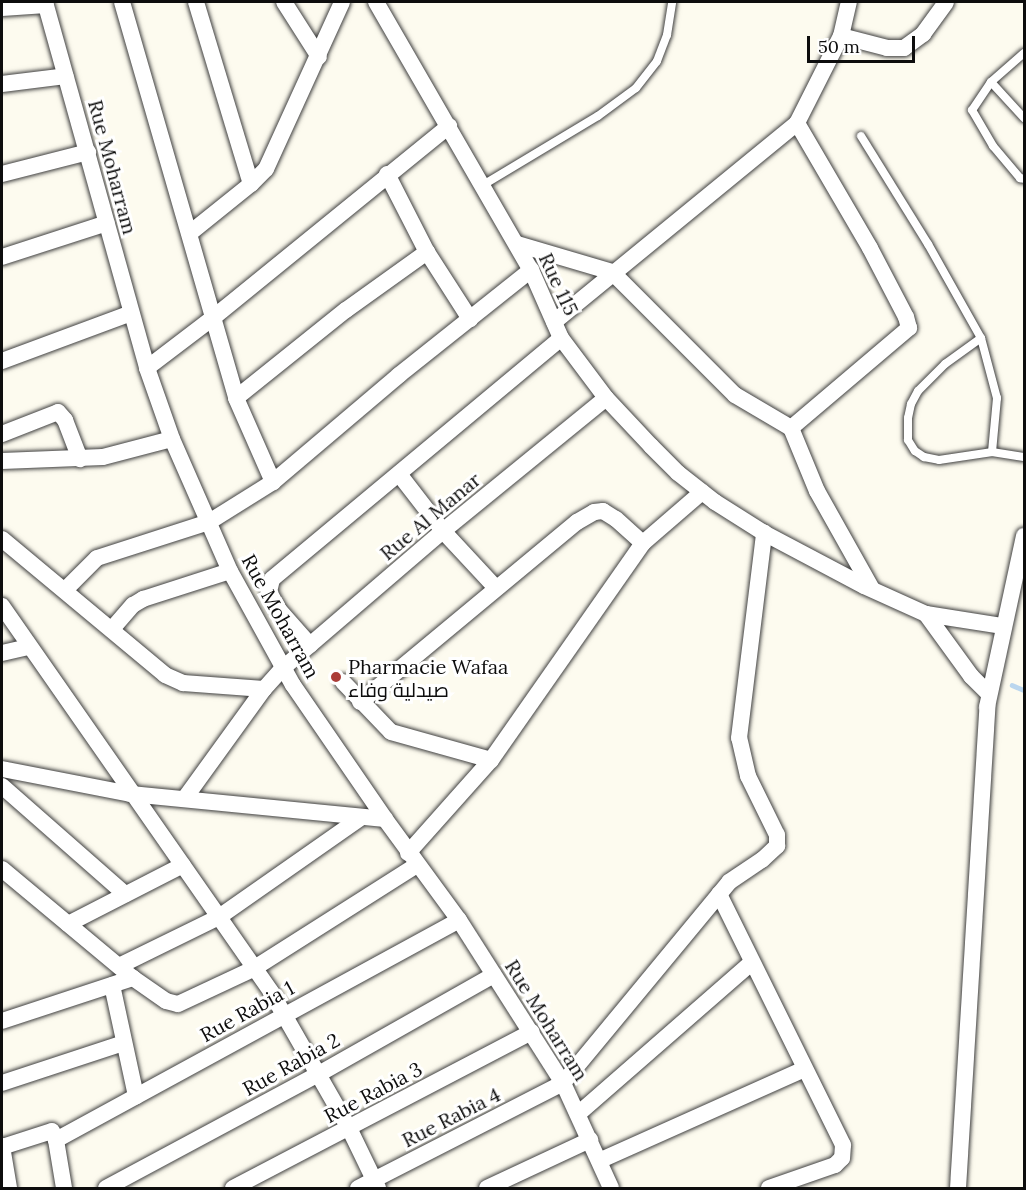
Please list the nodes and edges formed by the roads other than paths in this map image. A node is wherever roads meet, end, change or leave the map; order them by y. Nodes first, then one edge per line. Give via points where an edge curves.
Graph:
1 (122, 2) edge
2 (196, 2) edge
3 (284, 2) edge
4 (342, 2) edge
5 (376, 2) edge
6 (671, 2) edge
7 (849, 2) edge
8 (946, 2) edge
9 (46, 3) edge
10 (2, 8) edge
11 (842, 36) junction
12 (1024, 53) edge
13 (319, 57) junction
14 (66, 76) junction
15 (991, 82) junction
16 (2, 84) edge
17 (1024, 118) edge
18 (796, 123) junction
19 (449, 126) junction
20 (861, 136) dead end
21 (88, 152) junction
22 (2, 174) edge
23 (387, 174) junction
24 (1024, 179) edge
25 (251, 184) junction
26 (483, 185) junction
27 (107, 223) junction
28 (190, 233) junction
29 (517, 244) junction
30 (427, 252) junction
31 (2, 257) edge
32 (531, 270) junction
33 (612, 272) junction
34 (131, 313) junction
35 (214, 317) junction
36 (470, 319) junction
37 (554, 322) junction
38 (561, 338) junction
39 (981, 338) junction
40 (2, 361) edge
41 (147, 368) junction
42 (236, 398) junction
43 (606, 398) junction
44 (791, 428) junction
45 (2, 434) edge
46 (172, 439) junction
47 (992, 450) junction
48 (1024, 455) edge
49 (80, 459) junction
50 (2, 460) edge
51 (399, 474) junction
52 (273, 482) junction
53 (702, 492) junction
54 (209, 522) junction
55 (443, 531) junction
56 (764, 533) junction
57 (1024, 536) edge
58 (2, 539) edge
59 (643, 543) junction
60 (230, 571) junction
61 (496, 588) junction
62 (872, 589) junction
63 (65, 590) junction
64 (2, 606) edge
65 (926, 614) junction
66 (1003, 626) junction
67 (112, 629) junction
68 (310, 645) junction
69 (29, 647) junction
70 (2, 653) edge
71 (283, 668) junction
72 (343, 682) dead end
73 (264, 689) junction
74 (989, 694) junction
75 (360, 702) junction
76 (491, 760) junction
77 (2, 769) edge
78 (2, 786) edge
79 (131, 794) junction
80 (185, 798) junction
81 (362, 817) junction
82 (385, 819) junction
83 (413, 859) junction
84 (183, 864) junction
85 (2, 868) edge
86 (125, 894) junction
87 (719, 894) junction
88 (219, 917) junction
89 (459, 920) junction
90 (68, 924) junction
91 (752, 962) junction
92 (119, 966) junction
93 (253, 969) junction
94 (494, 975) junction
95 (133, 978) junction
96 (112, 985) junction
97 (284, 1014) junction
98 (2, 1021) edge
99 (532, 1032) junction
100 (124, 1043) junction
101 (804, 1069) junction
102 (317, 1075) junction
103 (2, 1083) edge
104 (563, 1083) junction
105 (135, 1096) junction
106 (578, 1114) junction
107 (349, 1128) junction
108 (54, 1137) junction
109 (590, 1140) junction
110 (2, 1146) edge
111 (601, 1160) junction
112 (376, 1184) edge
113 (9, 1188) edge
114 (64, 1188) edge
115 (106, 1188) edge
116 (233, 1188) edge
117 (358, 1188) edge
118 (487, 1188) edge
119 (612, 1188) edge
120 (770, 1188) edge
121 (958, 1188) edge

1 - 28 street
2 - 25 street
3 - 13 street
4 - 13 street
5 - 19 street, Rue 115
6 - 26 lane via 667,35 636,88 598,116
7 - 11 street
8 - 11 street via 923,34 904,48 887,48
9 - 10 street
9 - 14 street, Rue Moharram
11 - 18 street
12 - 15 lane
13 - 25 street via 266,169
14 - 16 street
14 - 21 street, Rue Moharram
15 - 17 lane
15 - 24 lane via 972,110 993,146
18 - 33 street
18 - 44 street via 870,249 909,328
19 - 23 street
19 - 26 street, Rue 115
20 - 39 lane
21 - 22 street
21 - 27 street, Rue Moharram
23 - 30 street
23 - 35 street
25 - 28 street
26 - 29 street, Rue 115
27 - 31 street
27 - 34 street, Rue Moharram
28 - 35 street
29 - 32 street, Rue 115
29 - 33 street
30 - 36 street
30 - 42 street via 346,310
32 - 36 street
32 - 37 street, Rue 115
33 - 37 street
33 - 44 street via 735,394
34 - 40 street
34 - 41 street, Rue Moharram
35 - 41 street
35 - 42 street
36 - 52 street
37 - 38 street, Rue 115
38 - 43 street, Rue 115
38 - 51 street
39 - 47 lane via 997,398
39 - 47 lane via 945,364 918,392 908,418 908,440 924,457 939,460
41 - 46 street, Rue Moharram
42 - 52 street
43 - 53 street, Rue 115 via 678,473
43 - 55 street, Rue Al Manar
44 - 62 street via 817,491
45 - 49 street via 58,412
46 - 49 street
46 - 54 street, Rue Moharram
47 - 48 lane
49 - 50 street
51 - 55 street
51 - 68 street via 272,579 269,592 279,610
52 - 54 street
53 - 56 street, Rue 115
53 - 59 street
54 - 60 street, Rue Moharram
54 - 63 street via 104,555 87,566
55 - 61 street
55 - 68 street, Rue Al Manar
56 - 62 street, Rue 115
56 - 87 street via 739,738 748,776 778,841 771,852 729,882
57 - 66 street
58 - 63 street
59 - 61 street via 616,519 603,511 594,512
59 - 76 street
60 - 67 street via 137,602
60 - 71 street, Rue Moharram
61 - 75 street
62 - 65 street, Rue 115
63 - 67 street
64 - 69 street
65 - 66 street
65 - 74 street via 971,676
66 - 74 street
67 - 73 street via 178,682
68 - 71 street, Rue Al Manar
69 - 70 street
69 - 79 street
71 - 73 street, Rue Al Manar
71 - 82 street, Rue Moharram
72 - 75 street
73 - 80 street, Rue Al Manar
74 - 121 street
75 - 76 street via 391,732
76 - 83 street
77 - 79 street
78 - 86 street
79 - 80 street
79 - 84 street
80 - 81 street
81 - 82 street
81 - 88 street
82 - 83 street, Rue Moharram
83 - 89 street, Rue Moharram
83 - 93 street
84 - 86 street
84 - 88 street
85 - 90 street
86 - 90 street
87 - 91 street
87 - 104 street
88 - 92 street
88 - 93 street
89 - 94 street, Rue Moharram
89 - 97 street, Rue Rabia 1
90 - 92 street
91 - 101 street
91 - 106 street
92 - 95 street
93 - 95 street via 178,1005
93 - 97 street
94 - 99 street, Rue Moharram
94 - 102 street, Rue Rabia 2
95 - 96 street
96 - 98 street
96 - 100 street
97 - 102 street
97 - 105 street, Rue Rabia 1
99 - 104 street, Rue Moharram
99 - 107 street, Rue Rabia 3
100 - 103 street
100 - 105 street
101 - 111 street
101 - 120 street via 843,1145 843,1156 835,1165
102 - 107 street
102 - 115 street, Rue Rabia 2
104 - 106 street, Rue Moharram
104 - 112 street, Rue Rabia 4
105 - 108 street, Rue Rabia 1
106 - 109 street, Rue Moharram
107 - 112 street
107 - 116 street, Rue Rabia 3
108 - 110 street, Rue Rabia 1 via 48,1131
108 - 114 street
109 - 111 street, Rue Moharram
109 - 118 street
110 - 113 street
111 - 119 street, Rue Moharram
112 - 117 street, Rue Rabia 4

